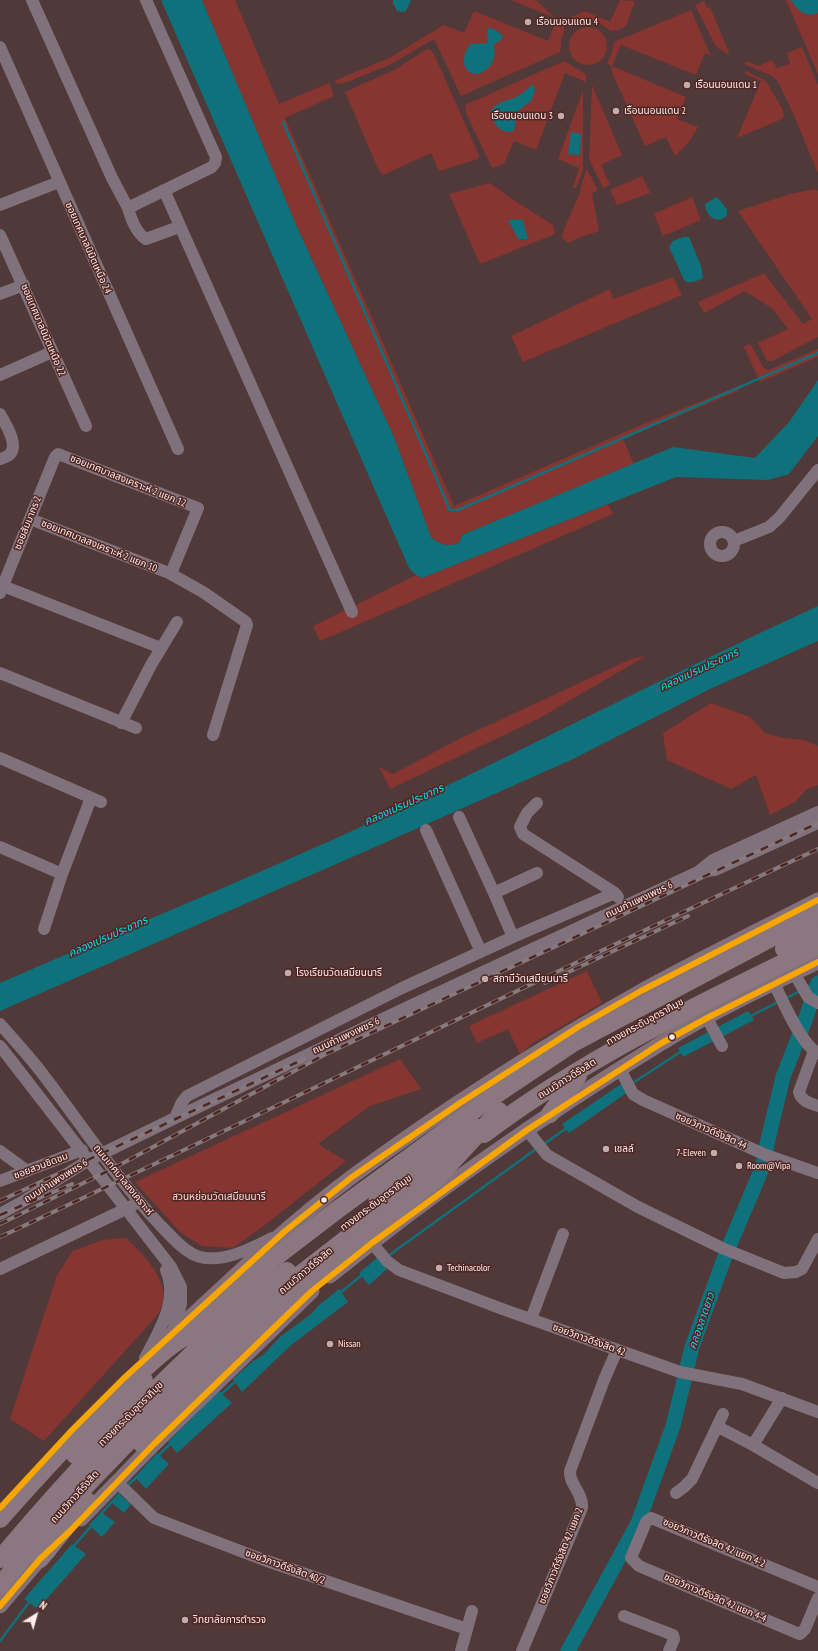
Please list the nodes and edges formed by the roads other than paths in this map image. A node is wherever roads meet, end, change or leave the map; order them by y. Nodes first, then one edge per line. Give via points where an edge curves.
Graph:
1 (32, 0) edge
2 (146, 0) edge
3 (0, 47) edge
4 (59, 182) junction
5 (164, 190) junction
6 (0, 205) edge
7 (128, 208) junction
8 (179, 227) junction
9 (0, 235) edge
10 (24, 285) junction
11 (0, 294) edge
12 (52, 352) junction
13 (0, 376) edge
14 (0, 414) edge
15 (86, 426) dead end
16 (178, 449) dead end
17 (58, 454) joint
18 (0, 459) edge
19 (818, 470) edge
20 (30, 518) junction
21 (734, 541) dead end
22 (169, 573) junction
23 (1, 590) edge
24 (352, 612) dead end
25 (177, 622) dead end
26 (161, 648) junction
27 (0, 673) edge
28 (122, 723) junction
29 (136, 728) dead end
30 (214, 735) dead end
31 (0, 758) edge
32 (537, 803) dead end
33 (818, 812) edge
34 (459, 817) dead end
35 (818, 823) edge
36 (426, 830) dead end
37 (0, 848) edge
38 (698, 872) junction
39 (538, 873) dead end
40 (62, 874) junction
41 (494, 893) junction
42 (615, 893) junction
43 (818, 900) edge
44 (624, 907) junction
45 (818, 913) edge
46 (818, 921) edge
47 (44, 929) dead end
48 (818, 932) edge
49 (513, 937) junction
50 (818, 946) edge
51 (481, 952) junction
52 (818, 962) edge
53 (797, 979) junction
54 (780, 995) junction
55 (817, 1003) edge
56 (709, 1021) junction
57 (0, 1024) edge
58 (721, 1044) dead end
59 (0, 1046) edge
60 (816, 1052) edge
61 (584, 1067) junction
62 (623, 1074) junction
63 (818, 1106) edge
64 (499, 1111) junction
65 (550, 1114) junction
66 (175, 1118) junction
67 (531, 1135) junction
68 (0, 1151) edge
69 (102, 1153) junction
70 (85, 1155) junction
71 (26, 1170) junction
72 (818, 1173) edge
73 (0, 1181) edge
74 (138, 1202) junction
75 (0, 1206) edge
76 (127, 1209) junction
77 (0, 1214) edge
78 (284, 1232) junction
79 (563, 1234) dead end
80 (818, 1239) edge
81 (372, 1242) junction
82 (156, 1246) junction
83 (0, 1269) edge
84 (306, 1297) junction
85 (260, 1313) junction
86 (532, 1319) junction
87 (202, 1328) junction
88 (172, 1334) junction
89 (617, 1350) junction
90 (145, 1358) junction
91 (782, 1398) junction
92 (818, 1412) edge
93 (723, 1414) dead end
94 (718, 1427) junction
95 (753, 1445) junction
96 (818, 1483) edge
97 (120, 1485) junction
98 (676, 1493) dead end
99 (0, 1508) edge
100 (0, 1519) edge
101 (0, 1541) edge
102 (631, 1558) joint
103 (0, 1559) edge
104 (40, 1559) junction
105 (0, 1586) edge
106 (818, 1587) edge
107 (818, 1598) edge
108 (0, 1606) edge
109 (472, 1611) dead end
110 (624, 1616) dead end
111 (467, 1629) junction
112 (461, 1651) edge
113 (522, 1651) edge
114 (669, 1651) edge

1 - 7 street
2 - 5 street via 216,157 212,167
3 - 4 street, ซอยเทศบาลนิมิตเหนือ 24
4 - 6 street
4 - 16 street, ซอยเทศบาลนิมิตเหนือ 24
5 - 7 street
5 - 8 street
7 - 8 street via 135,226 146,239
8 - 24 street
9 - 10 street, ซอยเทศบาลนิมิตเหนือ 22
10 - 11 street
10 - 12 street, ซอยเทศบาลนิมิตเหนือ 22
12 - 13 street
12 - 15 street, ซอยเทศบาลนิมิตเหนือ 22
14 - 18 street via 13,445 9,455
17 - 20 street, ซอยสัมมากร 2
17 - 22 street, ซอยเทศบาลสงเคราะห์ 2 แยก 12 via 198,508
19 - 21 street via 769,527
20 - 22 street, ซอยเทศบาลสงเคราะห์ 2 แยก 10
20 - 23 street, ซอยสัมมากร 2
22 - 30 street, ซอยเทศบาลสงเคราะห์ 2 แยก 10 via 203,592 247,625
23 - 26 street
25 - 26 street
26 - 28 street
27 - 28 street
28 - 29 street
31 - 40 street via 96,800
32 - 42 street via 522,821 520,827 523,834
33 - 38 street, ถนนกำแพงเพชร 6 via 713,860
34 - 41 street
35 - 38 street, ถนนกำแพงเพชร 6 via 715,870
36 - 51 street
37 - 40 street
38 - 44 street, ถนนกำแพงเพชร 6
39 - 41 street
40 - 47 street
41 - 49 street
42 - 44 street
42 - 49 street
43 - 78 main road via 641,991 538,1052 386,1153
44 - 66 street, ถนนกำแพงเพชร 6
45 - 101 highway via 573,1043 488,1100 273,1259 164,1359 108,1418
46 - 87 highway, ทางยกระดับอุตราภิมุข via 577,1045 498,1097 334,1217
48 - 64 highway, ทางยกระดับอุตราภิมุข via 686,999 582,1058
49 - 51 street
50 - 61 highway, ถนนวิภาวดีรังสิต via 697,1005
51 - 66 street via 402,988 187,1096
52 - 53 main road, ถนนวิภาวดีรังสิต
53 - 54 main road, ถนนวิภาวดีรังสิต
53 - 55 street via 808,997
54 - 56 main road, ถนนวิภาวดีรังสิต
54 - 60 street via 801,1035
56 - 58 street
56 - 62 main road, ถนนวิภาวดีรังสิต via 660,1044
57 - 69 street, ถนนเทศบาลสงเคราะห์ via 45,1076
59 - 70 street, ถนนเทศบาลสงเคราะห์
60 - 63 street via 799,1092 804,1100
61 - 65 highway
61 - 85 highway, ถนนวิภาวดีรังสิต via 504,1119 355,1231 293,1280
62 - 65 main road, ถนนวิภาวดีรังสิต
62 - 72 street, ซอยวิภาวดีรังสิต 44 via 632,1092 650,1104 766,1154
64 - 103 highway, ทางยกระดับอุตราภิมุข, bridge via 337,1232 227,1321 95,1452
64 - 104 highway, bridge via 436,1179 362,1238 255,1330 85,1502
65 - 67 main road, ถนนวิภาวดีรังสิต
66 - 69 street, ถนนกำแพงเพชร 6
67 - 80 street via 547,1155 638,1207 735,1254 784,1273 802,1269
67 - 81 main road, ถนนวิภาวดีรังสิต
68 - 71 street
69 - 70 street, ถนนกำแพงเพชร 6
69 - 74 street, ถนนเทศบาลสงเคราะห์
70 - 71 street, ซอยสวนชิดชม
70 - 75 street, ถนนกำแพงเพชร 6
70 - 76 street, ถนนเทศบาลสงเคราะห์
70 - 77 street, ถนนกำแพงเพชร 6 via 20,1203
71 - 73 street, ซอยสวนชิดชม
74 - 76 street
74 - 78 street, ถนนเทศบาลสงเคราะห์ via 174,1240 199,1256 210,1259 252,1248
76 - 82 street, ถนนเทศบาลสงเคราะห์
76 - 83 street
78 - 88 main road
79 - 86 street
81 - 84 main road, ถนนวิภาวดีรังสิต
81 - 86 street, ซอยวิภาวดีรังสิต 42 via 385,1259 399,1270
82 - 88 street, ถนนเทศบาลสงเคราะห์ via 181,1287 180,1313
82 - 90 street via 167,1272 171,1292 168,1310
84 - 85 highway
84 - 97 main road, ถนนวิภาวดีรังสิต via 154,1444
85 - 105 highway, ถนนวิภาวดีรังสิต via 178,1390 98,1471
86 - 89 street, ซอยวิภาวดีรังสิต 42
87 - 100 highway, bridge via 173,1344 138,1375 47,1466
87 - 101 highway, ทางยกระดับอุตราภิมุข via 109,1421
88 - 90 main road
89 - 91 street, ซอยวิภาวดีรังสิต 42 via 685,1373 742,1384
89 - 113 street, ซอยวิภาวดีรังสิต 42 แยก 2 via 570,1471 572,1482 581,1496 582,1508
90 - 99 main road via 94,1407
91 - 92 street, ซอยวิภาวดีรังสิต 42
91 - 95 street
93 - 94 street
94 - 95 street
94 - 98 street via 692,1479
95 - 96 street
97 - 104 main road, ถนนวิภาวดีรังสิต
97 - 111 street, ซอยวิภาวดีรังสิต 40/2 via 159,1520 264,1560
102 - 106 street, ซอยวิภาวดีรังสิต 42 แยก 4-2 via 646,1522 652,1518
102 - 107 street, ซอยวิภาวดีรังสิต 42 แยก 4-4 via 639,1566 797,1633 802,1633 805,1629
104 - 108 main road, ถนนวิภาวดีรังสิต
109 - 111 street
110 - 114 street via 672,1635 674,1639
111 - 112 street

